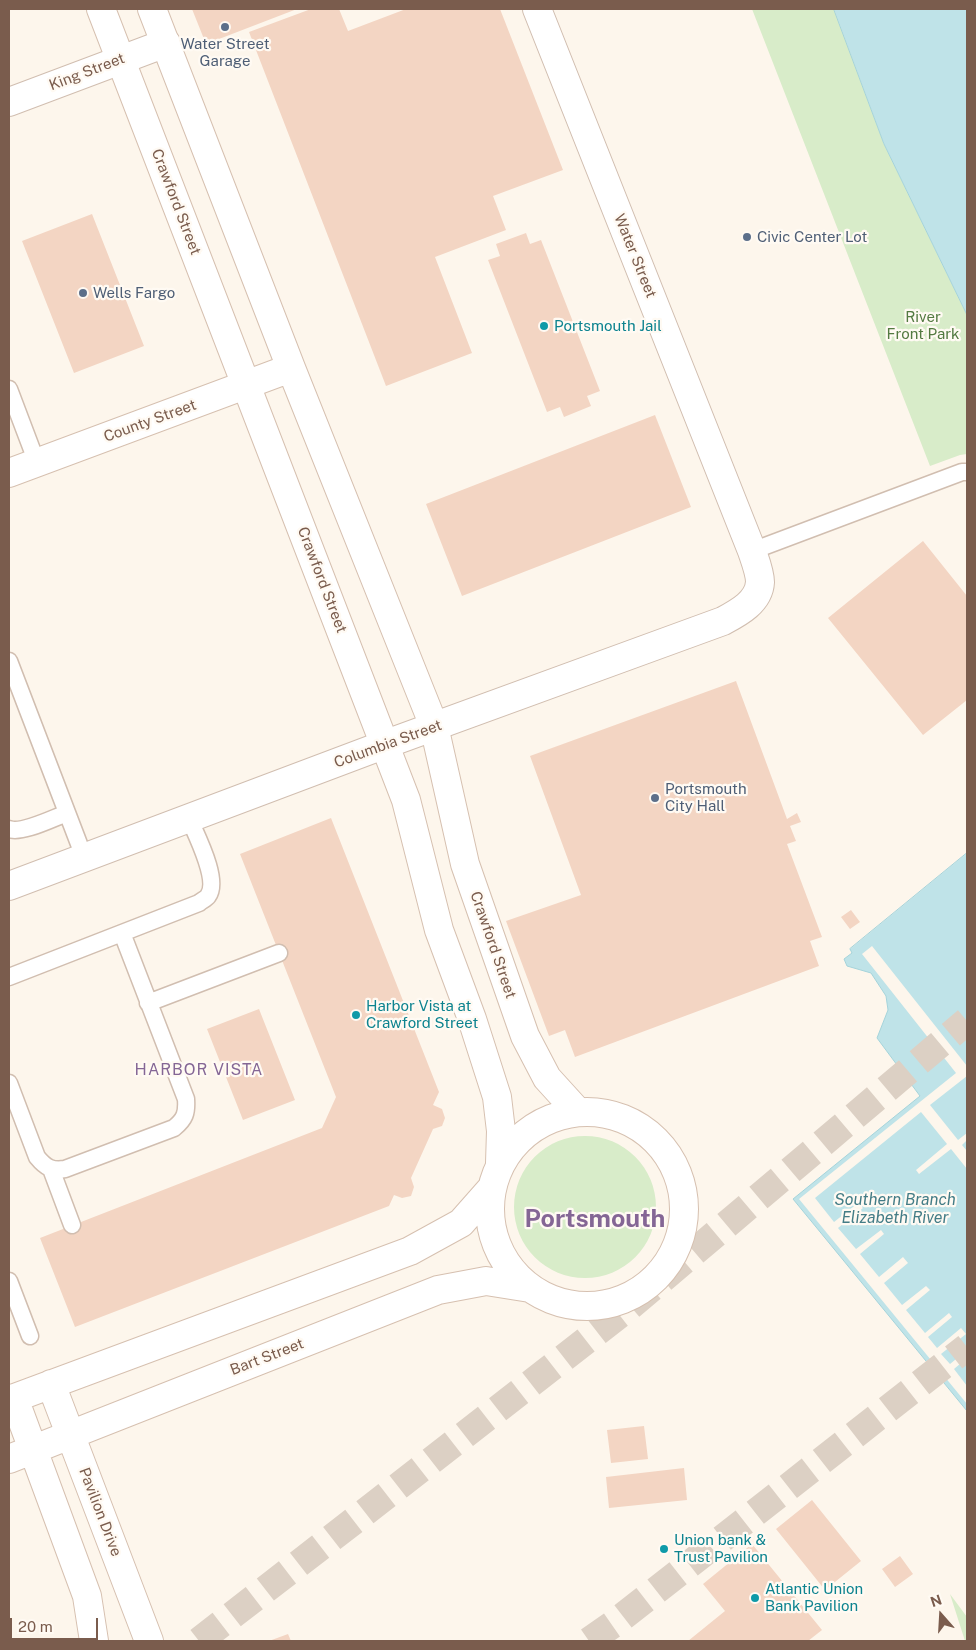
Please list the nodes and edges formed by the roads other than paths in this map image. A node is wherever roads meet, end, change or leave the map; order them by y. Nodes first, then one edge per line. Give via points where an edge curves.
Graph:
1 (101, 9) edge
2 (152, 9) edge
3 (537, 9) edge
4 (166, 43) junction
5 (121, 59) junction
6 (9, 102) edge
7 (291, 368) junction
8 (246, 384) junction
9 (9, 389) edge
10 (37, 463) junction
11 (967, 472) edge
12 (9, 473) edge
13 (752, 551) junction
14 (758, 589) joint
15 (9, 661) edge
16 (434, 726) junction
17 (386, 744) junction
18 (67, 813) junction
19 (189, 818) junction
20 (9, 829) edge
21 (84, 857) junction
22 (9, 886) edge
23 (122, 933) junction
24 (279, 952) dead end
25 (9, 977) edge
26 (148, 1003) junction
27 (9, 1083) edge
28 (577, 1111) junction
29 (500, 1162) junction
30 (50, 1169) junction
31 (491, 1189) junction
32 (72, 1225) dead end
33 (9, 1281) edge
34 (530, 1288) junction
35 (30, 1336) dead end
36 (51, 1384) junction
37 (12, 1399) edge
38 (71, 1434) junction
39 (21, 1454) edge
40 (94, 1641) edge
41 (149, 1641) edge

1 - 5 main road, Crawford Street
2 - 4 main road, Crawford Street
3 - 13 main road, Water Street
4 - 5 main road, King Street
4 - 7 main road, Crawford Street
5 - 6 main road, King Street
5 - 8 main road, Crawford Street
7 - 8 main road, County Street
7 - 16 main road, Crawford Street
8 - 10 main road, County Street
8 - 17 main road, Crawford Street
9 - 10 lane
10 - 12 main road, County Street
11 - 13 lane
13 - 14 main road, Water Street via 760,581
14 - 16 main road, Columbia Street via 744,609 723,621
15 - 18 lane
16 - 17 main road, Columbia Street
16 - 28 main road, Crawford Street via 465,864 525,1036 547,1078
17 - 19 main road, Columbia Street
17 - 29 main road, Crawford Street via 406,800 439,930 497,1097
18 - 20 lane via 23,829
18 - 21 lane
19 - 21 main road, Columbia Street
19 - 23 lane via 211,875 208,897
21 - 22 main road, Columbia Street
23 - 25 lane
23 - 26 lane
24 - 26 lane
26 - 30 lane via 186,1099 187,1111 182,1121 174,1128 66,1169
27 - 30 lane via 38,1157
28 - 29 main road via 546,1120 520,1138
28 - 34 main road via 608,1113 638,1124 662,1145 678,1171 685,1202 682,1233 669,1262 648,1285 620,1300 589,1306 558,1302
29 - 31 main road
30 - 32 lane
31 - 34 main road via 489,1217 496,1245 510,1269
31 - 36 main road via 462,1223 410,1251
33 - 35 lane
34 - 38 main road, Bart Street via 486,1281 438,1290
36 - 37 main road
36 - 38 main road, Pavilion Drive
37 - 39 main road
38 - 39 main road, Bart Street
38 - 41 main road, Pavilion Drive
39 - 40 main road via 87,1596

